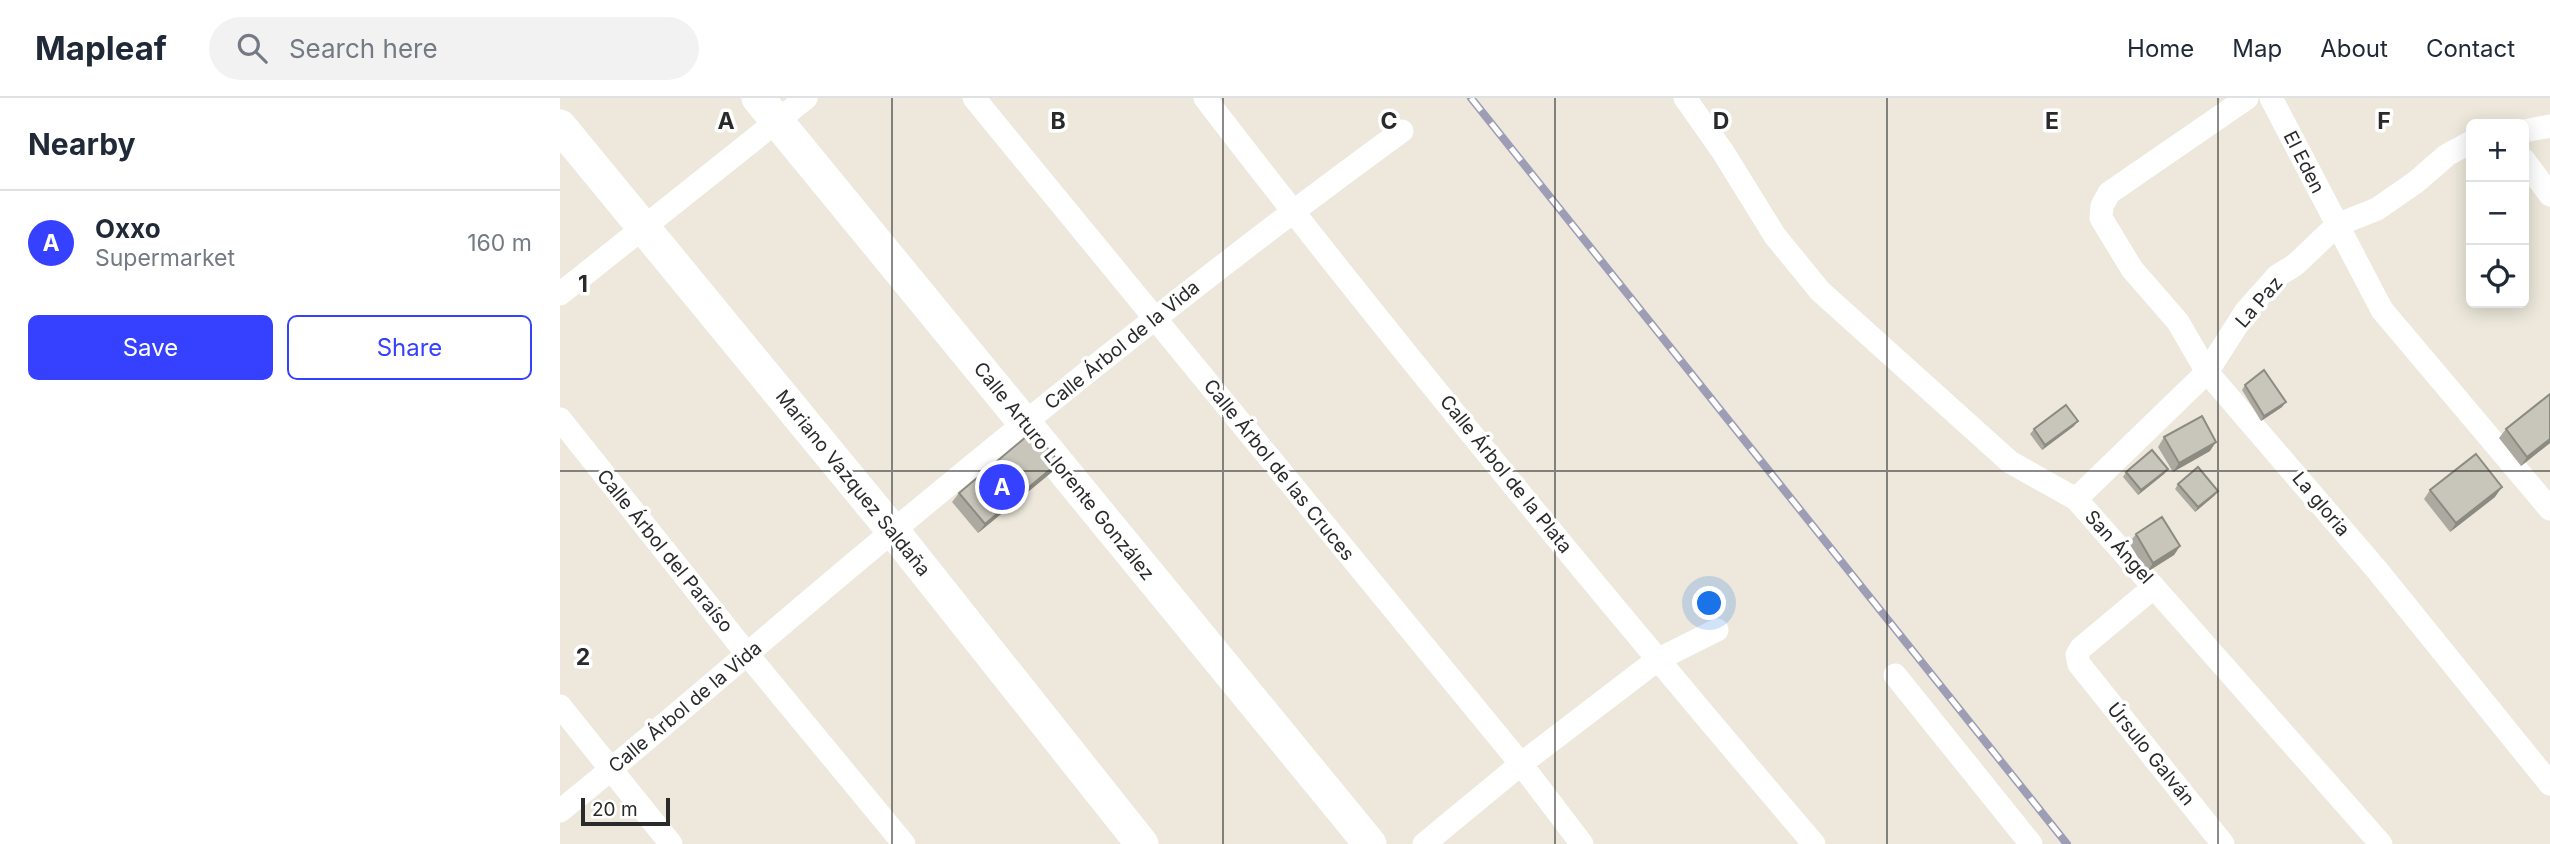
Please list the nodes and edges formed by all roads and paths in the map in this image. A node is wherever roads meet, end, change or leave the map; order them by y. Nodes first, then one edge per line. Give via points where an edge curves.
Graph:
1 (806, 98) edge
2 (974, 98) edge
3 (1205, 98) edge
4 (1685, 98) edge
5 (2248, 98) edge
6 (2272, 98) edge
7 (767, 110) edge
8 (560, 126) edge
9 (2550, 126) edge
10 (2529, 130) edge
11 (1402, 131) dead end
12 (2466, 145) edge
13 (2529, 167) edge
14 (2550, 195) edge
15 (1292, 211) junction
16 (2337, 225) junction
17 (642, 227) junction
18 (560, 294) edge
19 (1153, 317) junction
20 (2207, 372) junction
21 (560, 419) edge
22 (1024, 423) junction
23 (2076, 499) junction
24 (2550, 509) edge
25 (893, 531) junction
26 (2154, 587) junction
27 (1717, 631) dead end
28 (747, 654) junction
29 (1657, 660) junction
30 (1895, 674) dead end
31 (560, 706) edge
32 (1521, 764) junction
33 (611, 770) junction
34 (2550, 783) edge
35 (560, 811) edge
36 (671, 844) edge
37 (904, 844) edge
38 (1142, 844) edge
39 (1370, 844) edge
40 (1424, 844) edge
41 (1582, 844) edge
42 (1814, 844) edge
43 (2031, 844) edge
44 (2223, 844) edge
45 (2381, 844) edge

1 - 7 street
2 - 19 street, Calle Árbol de las Cruces
3 - 15 street, Calle Árbol de la Plata
4 - 23 street, San Ángel via 1775,236 1820,291 2010,462
5 - 20 street, La gloria via 2109,193 2102,206 2101,219 2132,269 2178,322
6 - 16 street, El Eden
7 - 17 street
7 - 22 street, Calle Arturo Llorente González
8 - 17 street, Mariano Vazquez Saldaña
9 - 10 street
11 - 15 street, Calle Árbol de la Vida
12 - 16 street, La Paz via 2376,209
13 - 14 street
15 - 19 street, Calle Árbol de la Vida
15 - 29 street, Calle Árbol de la Plata
16 - 20 street, La Paz via 2265,289
16 - 24 street via 2382,310
17 - 18 street
17 - 25 street, Mariano Vazquez Saldaña
19 - 22 street, Calle Árbol de la Vida
19 - 32 street, Calle Árbol de las Cruces
20 - 23 street, La Paz
20 - 34 street, La gloria via 2377,570
21 - 28 street, Calle Árbol del Paraíso
22 - 25 street, Calle Árbol de la Vida
22 - 39 street, Calle Arturo Llorente González
23 - 26 street, San Ángel
25 - 28 street, Calle Árbol de la Vida
25 - 38 street, Mariano Vazquez Saldaña
26 - 44 street, Úrsulo Galván via 2081,648 2079,664
26 - 45 street, San Ángel
27 - 29 street
28 - 33 street, Calle Árbol de la Vida
28 - 37 street, Calle Árbol del Paraíso
29 - 32 street
29 - 42 street, Calle Árbol de la Plata
30 - 43 street
31 - 33 street
32 - 40 street
32 - 41 street, Calle Árbol de las Cruces
33 - 35 street, Calle Árbol de la Vida
33 - 36 street

